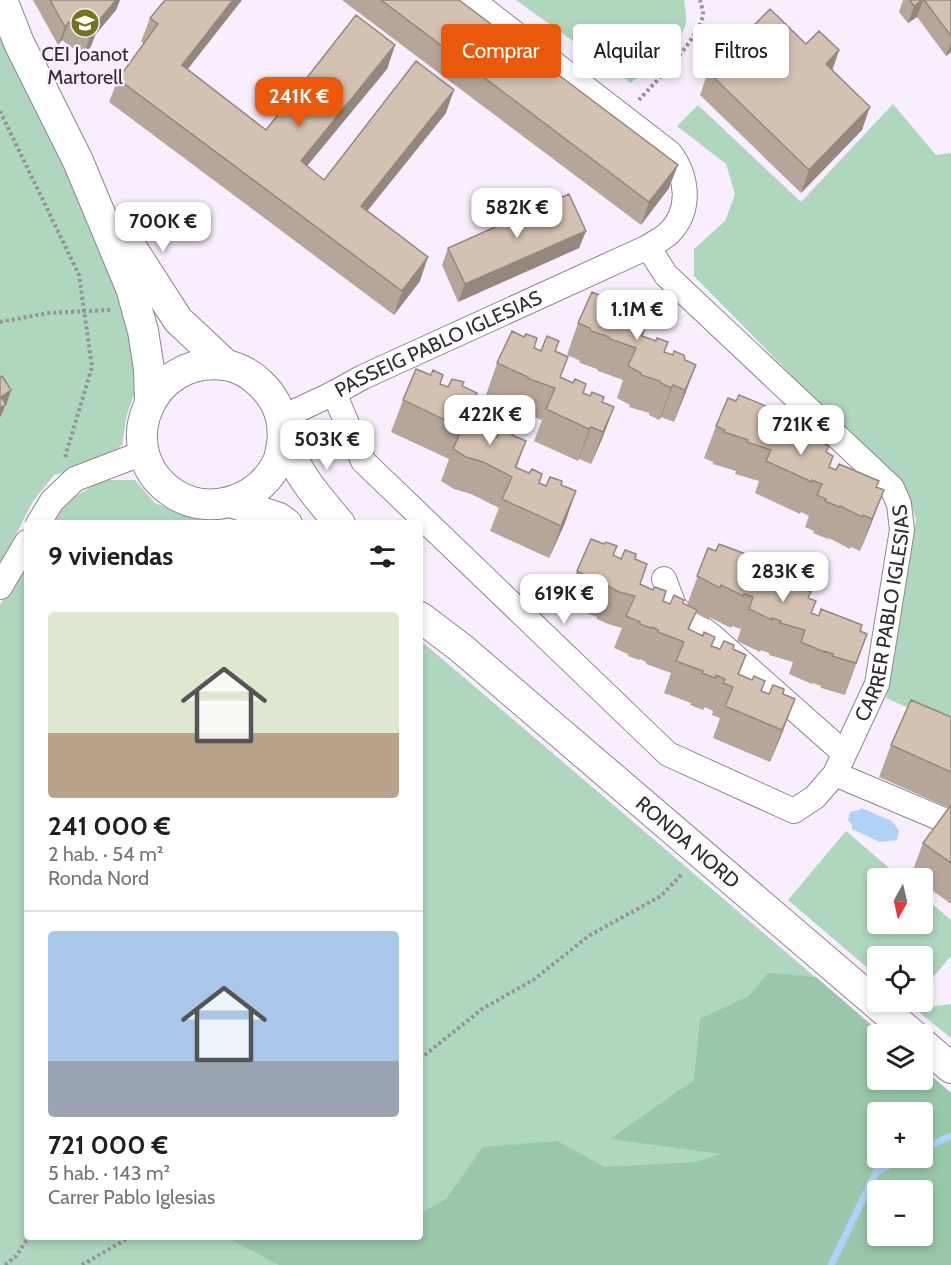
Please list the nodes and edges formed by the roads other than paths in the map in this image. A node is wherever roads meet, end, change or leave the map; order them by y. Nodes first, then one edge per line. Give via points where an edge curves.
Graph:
1 (2, 0) edge
2 (472, 0) edge
3 (78, 161) junction
4 (648, 247) junction
5 (226, 365) junction
6 (334, 393) junction
7 (150, 401) junction
8 (282, 428) junction
9 (143, 453) junction
10 (231, 502) junction
11 (40, 520) edge
12 (281, 520) edge
13 (337, 520) edge
14 (24, 547) edge
15 (664, 579) dead end
16 (0, 587) edge
17 (423, 609) edge
18 (423, 619) edge
19 (461, 648) junction
20 (840, 763) junction
21 (951, 823) edge
22 (900, 1024) edge
23 (933, 1052) edge
24 (951, 1068) edge

1 - 3 main road
2 - 4 street, PASSEIG PABLO IGLESIAS via 670,153 683,178 682,210 677,224
3 - 5 main road via 178,320
3 - 7 main road via 131,288 143,331
4 - 6 street, PASSEIG PABLO IGLESIAS
4 - 20 street, CARRER PABLO IGLESIAS via 666,275 892,488 899,504 902,531 877,684
5 - 7 main road via 204,364 182,370 164,383
5 - 8 main road via 243,370 260,382 274,400
6 - 8 street, PASSEIG PABLO IGLESIAS
6 - 20 street, CARRER PABLO IGLESIAS via 363,461 668,754 794,811 815,797
7 - 9 main road via 144,417
8 - 10 main road via 279,459 268,478 251,493
8 - 13 main road via 308,486
9 - 10 main road via 162,484 177,495 213,505
9 - 11 street via 75,479 52,501
10 - 12 main road
14 - 16 street
15 - 20 street, CARRER PABLO IGLESIAS via 675,608 712,636
17 - 19 main road, RONDA NORD
18 - 19 main road, RONDA NORD
19 - 22 main road, RONDA NORD
20 - 21 street
23 - 24 main road

